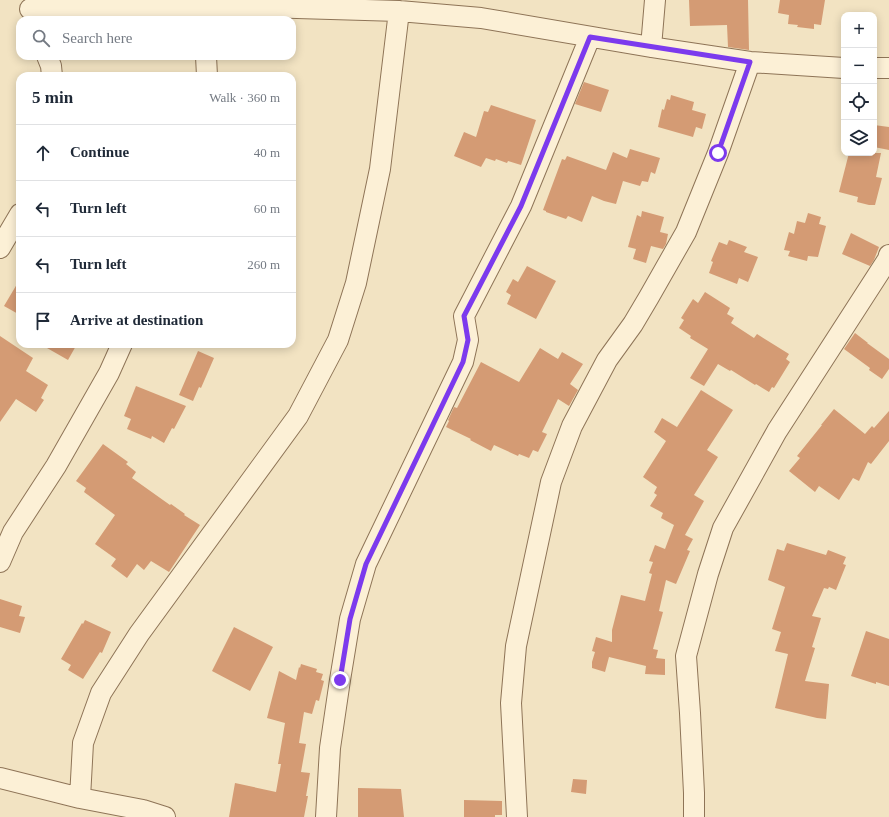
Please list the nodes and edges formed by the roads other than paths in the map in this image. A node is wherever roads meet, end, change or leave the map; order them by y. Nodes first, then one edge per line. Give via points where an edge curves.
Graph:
1 (655, 0) edge
2 (30, 10) edge
3 (399, 11) junction
4 (203, 14) edge
5 (590, 37) junction
6 (651, 47) junction
7 (49, 60) edge
8 (206, 60) edge
9 (750, 62) junction
10 (841, 68) edge
11 (877, 68) edge
12 (889, 68) edge
13 (52, 72) edge
14 (207, 72) edge
15 (16, 221) edge
16 (0, 248) edge
17 (889, 255) edge
18 (120, 348) edge
19 (7, 531) edge
20 (0, 562) edge
21 (0, 778) edge
22 (80, 798) junction
23 (166, 817) edge
24 (326, 817) edge
25 (517, 817) edge
26 (694, 817) edge

1 - 6 street
2 - 4 street
3 - 4 street via 230,6
3 - 5 street via 481,18
3 - 22 street via 380,169 356,283 338,340 298,416 139,634 101,693 83,742
5 - 6 street
5 - 24 street via 521,206 464,316 468,340 463,362 366,564 350,619 330,748
6 - 9 street
7 - 13 street
8 - 14 street
9 - 10 street
9 - 25 street via 718,153 686,232 637,317 607,360 572,426 550,482 516,646 511,703
11 - 12 street
15 - 16 street
17 - 26 street via 777,431 724,528 708,574 686,656
18 - 19 street via 109,373 59,459
19 - 20 street
21 - 22 street
22 - 23 street

